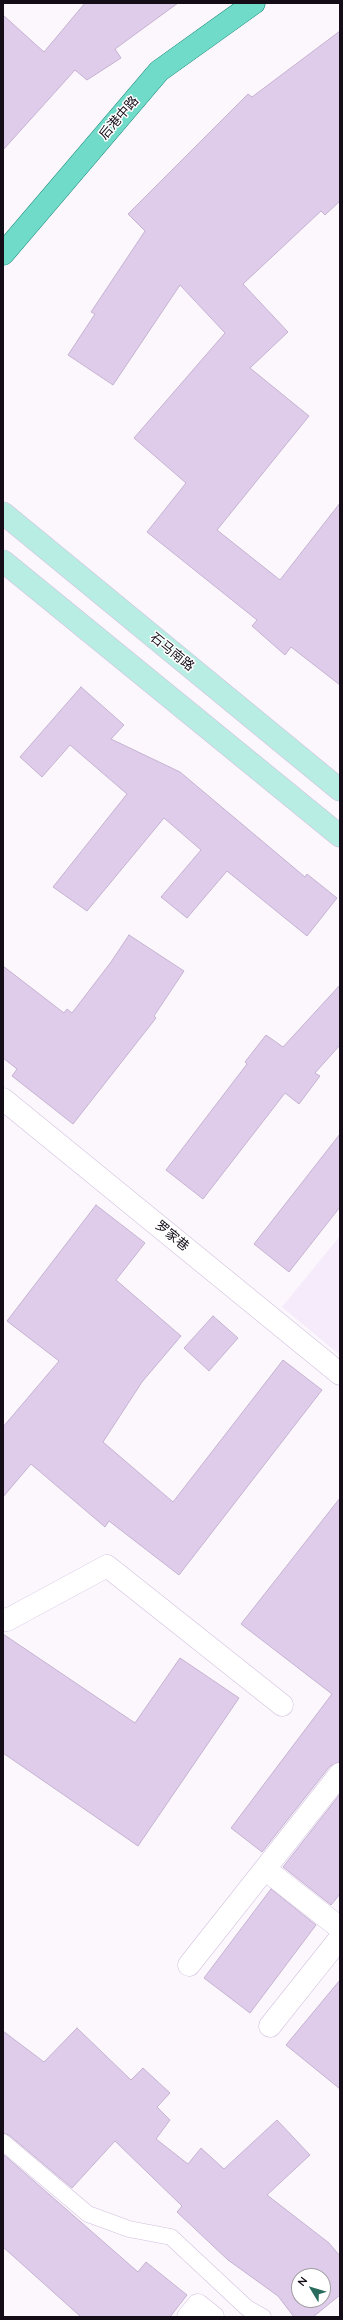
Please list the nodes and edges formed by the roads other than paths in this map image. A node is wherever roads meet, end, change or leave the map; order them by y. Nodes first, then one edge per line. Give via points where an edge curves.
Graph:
1 (254, 3) edge
2 (3, 254) edge
3 (3, 513) edge
4 (3, 561) edge
5 (340, 790) edge
6 (340, 836) edge
7 (3, 1099) edge
8 (340, 1374) edge
9 (3, 1619) edge
10 (282, 1705) dead end
11 (340, 1774) edge
12 (265, 1869) junction
13 (340, 1928) edge
14 (340, 1938) edge
15 (189, 1965) dead end
16 (270, 2026) dead end
17 (3, 2142) edge
18 (188, 2317) edge
19 (212, 2317) edge
20 (263, 2317) edge

1 - 2 main road, 后港中路 via 159,72
3 - 5 main road, 石马南路
4 - 6 main road
7 - 8 street, 罗家巷
9 - 10 street via 7,1620 106,1566
11 - 12 street
12 - 13 street
12 - 15 street
14 - 16 street
17 - 20 lane via 88,2214 129,2229 171,2237 247,2308
18 - 19 street via 198,2305

